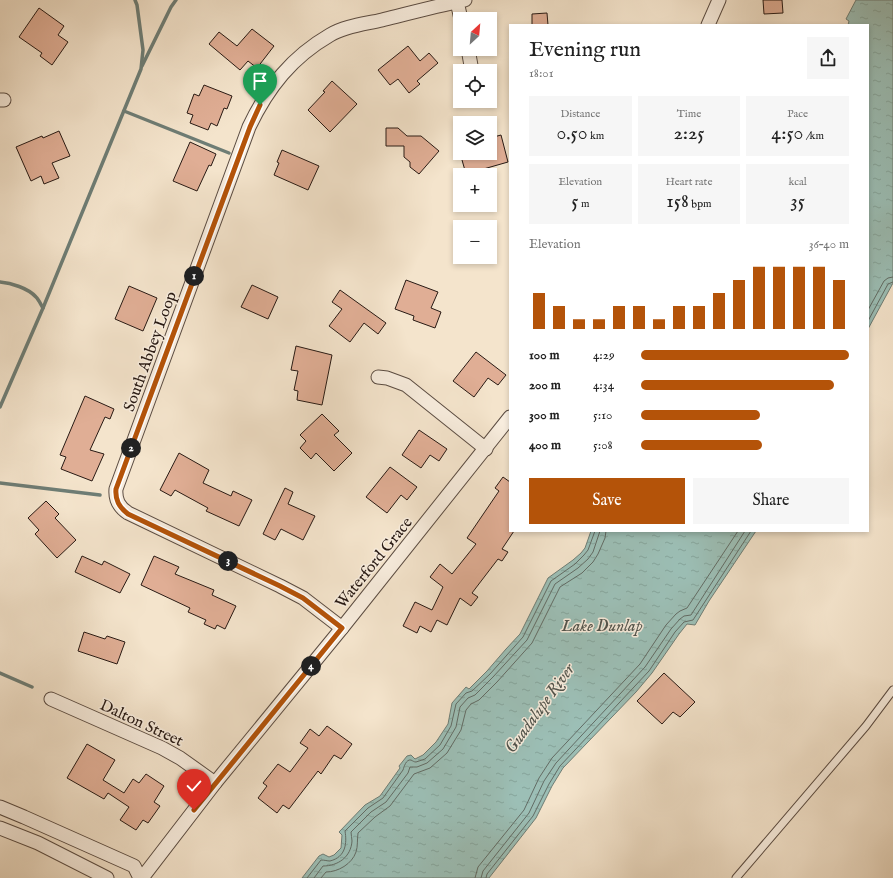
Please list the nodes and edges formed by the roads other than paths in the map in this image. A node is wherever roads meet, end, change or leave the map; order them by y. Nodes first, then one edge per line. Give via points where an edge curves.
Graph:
1 (461, 1) edge
2 (715, 1) edge
3 (461, 12) edge
4 (708, 24) edge
5 (378, 376) dead end
6 (509, 418) edge
7 (486, 449) junction
8 (342, 628) junction
9 (893, 690) edge
10 (51, 699) dead end
11 (215, 784) junction
12 (0, 808) edge
13 (0, 828) edge
14 (107, 878) edge
15 (141, 878) edge
16 (736, 878) edge

1 - 3 street
1 - 8 street, South Abbey Loop via 331,34 289,66 272,86 250,127 116,489 118,503 128,514 303,598
2 - 4 street
5 - 7 street via 406,385
6 - 7 street, Waterford Grace
7 - 8 street, Waterford Grace
8 - 11 street, Waterford Grace
9 - 16 lane via 866,726
10 - 11 street, Dalton Street via 162,748
11 - 15 street, Waterford Grace
12 - 15 street via 134,866
13 - 14 street via 38,843

